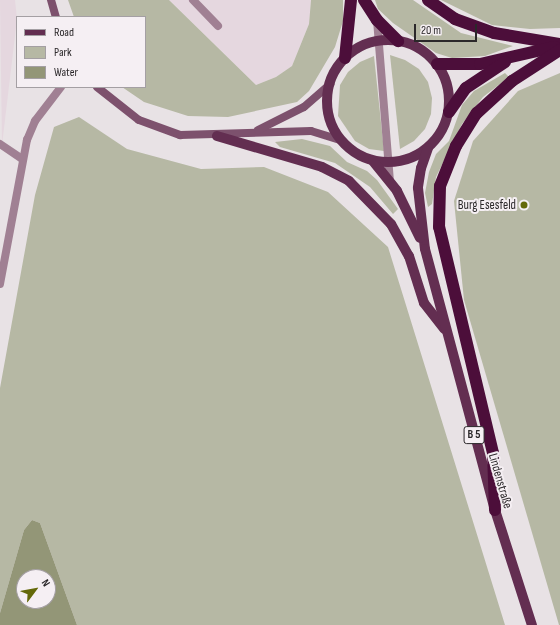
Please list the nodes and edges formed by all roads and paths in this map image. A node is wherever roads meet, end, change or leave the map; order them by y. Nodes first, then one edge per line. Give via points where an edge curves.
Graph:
1 (51, 0) edge
2 (193, 0) edge
3 (351, 0) edge
4 (364, 0) edge
5 (428, 0) edge
6 (56, 16) edge
7 (377, 20) junction
8 (218, 26) dead end
9 (379, 41) junction
10 (398, 41) junction
11 (560, 45) edge
12 (560, 50) edge
13 (345, 58) junction
14 (511, 58) junction
15 (437, 64) junction
16 (330, 84) junction
17 (60, 88) edge
18 (98, 88) edge
19 (449, 112) junction
20 (254, 132) junction
21 (217, 136) junction
22 (341, 140) junction
23 (0, 144) edge
24 (428, 148) junction
25 (22, 159) junction
26 (373, 161) junction
27 (389, 163) junction
28 (390, 180) junction
29 (425, 249) junction
30 (0, 284) edge
31 (447, 333) junction
32 (495, 510) junction
33 (532, 625) edge

1 - 6 main road
2 - 8 street
3 - 13 highway
4 - 7 highway
5 - 11 highway via 455,19 494,33
7 - 9 street
7 - 10 highway
9 - 10 main road
9 - 13 main road via 363,46
9 - 27 street
10 - 15 main road via 420,49
11 - 14 highway
12 - 32 highway via 512,81 477,113 456,146 440,186 439,227 492,453
13 - 16 main road
14 - 15 highway via 467,66
14 - 19 highway via 466,88
15 - 19 main road via 448,87
16 - 20 main road via 304,107
16 - 22 main road via 329,116
17 - 25 street via 35,121
18 - 21 main road via 139,120 163,131 180,135
19 - 24 main road via 442,132
20 - 21 main road
20 - 22 main road via 311,131
21 - 31 main road via 322,166 349,181 391,224 409,256 424,303
22 - 26 main road via 355,153
23 - 25 street
24 - 27 main road via 413,158
24 - 29 main road, Lindenstraße / B 5 via 418,188
25 - 30 street
26 - 27 main road
26 - 28 main road, Lindenstraße / B 5
27 - 28 street
28 - 29 main road, Lindenstraße / B 5
29 - 31 main road, Lindenstraße / B 5
31 - 32 main road, Lindenstraße / B 5
32 - 33 main road, Lindenstraße / B 5

